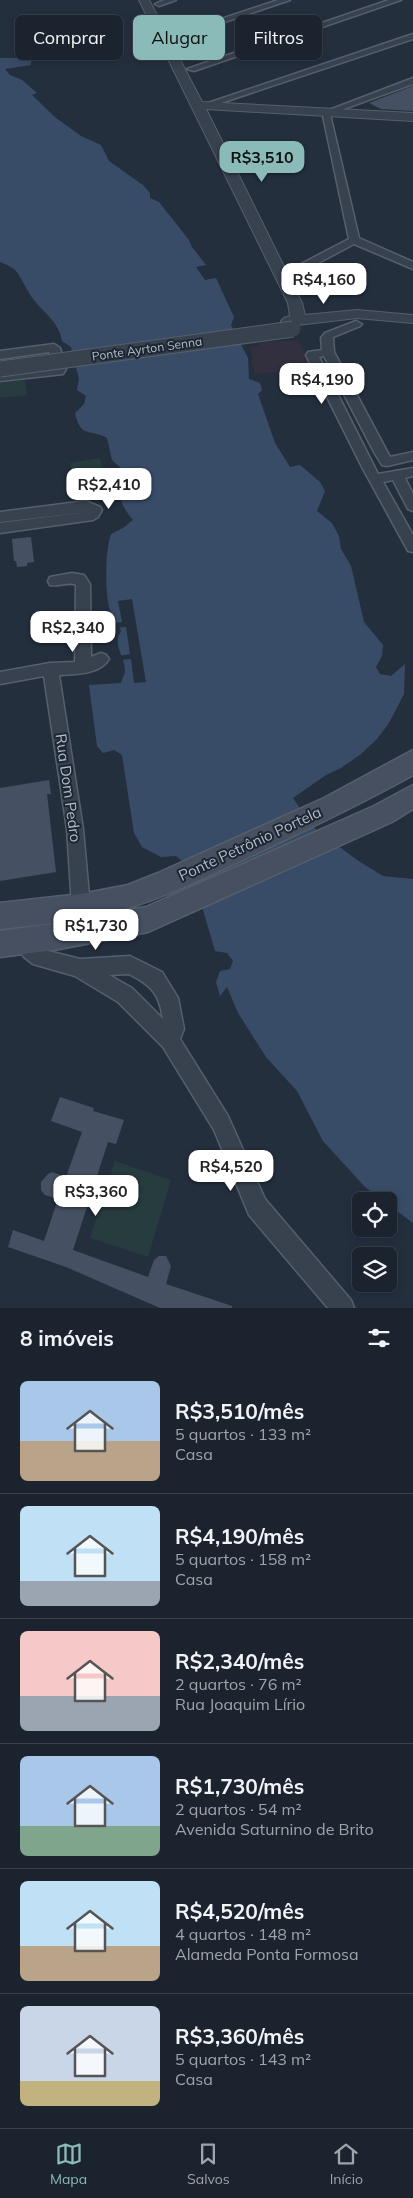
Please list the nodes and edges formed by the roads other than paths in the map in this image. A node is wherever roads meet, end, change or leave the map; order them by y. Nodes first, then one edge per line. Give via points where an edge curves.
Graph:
1 (144, 0) edge
2 (172, 0) edge
3 (286, 0) edge
4 (397, 0) edge
5 (160, 6) edge
6 (152, 14) joint
7 (225, 18) edge
8 (413, 36) edge
9 (182, 60) edge
10 (185, 60) edge
11 (191, 69) junction
12 (413, 81) edge
13 (228, 102) junction
14 (205, 107) junction
15 (348, 110) junction
16 (328, 114) junction
17 (413, 117) edge
18 (413, 121) edge
19 (354, 240) junction
20 (413, 266) edge
21 (287, 275) junction
22 (413, 319) edge
23 (293, 323) junction
24 (356, 324) junction
25 (413, 330) edge
26 (328, 352) junction
27 (0, 355) edge
28 (0, 359) edge
29 (0, 369) edge
30 (0, 378) edge
31 (413, 456) edge
32 (387, 462) junction
33 (368, 467) junction
34 (413, 472) edge
35 (398, 476) junction
36 (376, 479) junction
37 (413, 506) edge
38 (0, 517) edge
39 (0, 528) edge
40 (413, 547) edge
41 (55, 581) dead end
42 (101, 659) dead end
43 (83, 668) junction
44 (50, 669) junction
45 (0, 678) edge
46 (413, 760) edge
47 (413, 796) edge
48 (81, 907) junction
49 (0, 916) edge
50 (11, 943) edge
51 (79, 968) junction
52 (170, 1040) junction
53 (343, 1308) edge

1 - 6 street
2 - 5 street
3 - 7 street
4 - 11 street
5 - 6 street
8 - 13 street
9 - 14 street
10 - 11 street
11 - 14 street
12 - 15 street
13 - 14 street
13 - 16 street
14 - 16 street
14 - 21 street
15 - 16 street
15 - 17 street
16 - 18 street
16 - 19 street
19 - 20 street
19 - 21 street
21 - 23 street via 309,303 301,306 294,303
22 - 23 street via 357,314
23 - 24 street
23 - 28 street, Ponte Ayrton Senna
23 - 29 street, Ponte Ayrton Senna, bridge
24 - 25 street
24 - 26 street via 329,334
26 - 32 street
26 - 33 street via 312,355 312,361
27 - 30 street via 54,348 60,368 59,371
31 - 32 street
32 - 33 street
33 - 36 street
34 - 35 street
35 - 36 street
35 - 37 street
36 - 40 street
38 - 39 street via 86,506 95,510 88,518
41 - 43 street via 72,578 83,584
42 - 43 street
43 - 44 street
44 - 45 street
44 - 48 street, Rua Dom Pedro via 75,829
46 - 48 main road, Ponte Petrônio Portela via 406,767 333,806 167,882 128,897
47 - 50 main road via 350,829 140,920
48 - 49 main road, Ponte Petrônio Portela
50 - 51 street via 40,958
51 - 52 street via 126,994
51 - 52 street via 130,964 155,978 169,998 174,1029
52 - 53 street via 220,1123 257,1207

